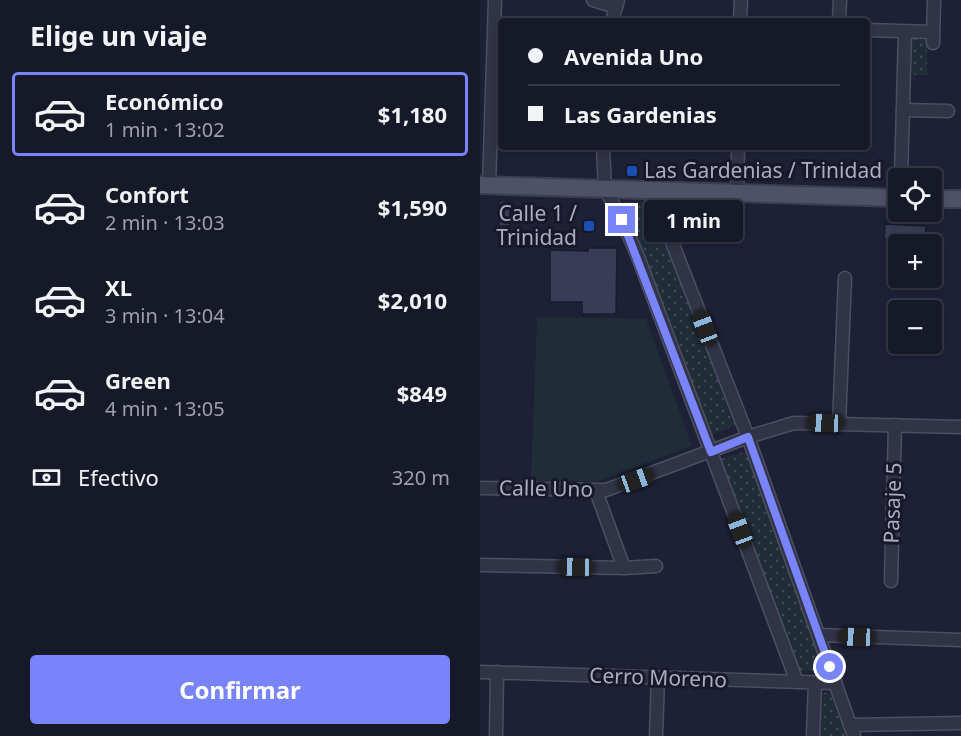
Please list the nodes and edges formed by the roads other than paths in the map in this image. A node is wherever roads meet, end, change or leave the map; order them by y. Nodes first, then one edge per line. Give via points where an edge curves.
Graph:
1 (495, 0) edge
2 (593, 0) edge
3 (741, 0) edge
4 (840, 0) edge
5 (934, 0) edge
6 (617, 4) edge
7 (740, 18) edge
8 (839, 18) edge
9 (870, 30) edge
10 (905, 32) junction
11 (903, 110) junction
12 (948, 111) dead end
13 (603, 150) edge
14 (738, 150) edge
15 (901, 168) edge
16 (485, 185) edge
17 (605, 189) junction
18 (652, 191) junction
19 (737, 194) junction
20 (888, 198) edge
21 (942, 199) edge
22 (961, 199) edge
23 (845, 278) dead end
24 (839, 424) junction
25 (896, 425) junction
26 (961, 427) edge
27 (748, 437) junction
28 (711, 452) junction
29 (480, 488) edge
30 (596, 490) junction
31 (480, 565) edge
32 (656, 566) dead end
33 (624, 568) junction
34 (891, 581) dead end
35 (818, 635) junction
36 (961, 640) edge
37 (480, 672) edge
38 (497, 672) junction
39 (658, 678) junction
40 (797, 682) junction
41 (815, 683) junction
42 (835, 683) junction
43 (961, 723) edge
44 (852, 730) edge
45 (496, 736) edge
46 (656, 736) edge
47 (813, 736) edge

1 - 16 street
2 - 6 street
3 - 7 street
4 - 8 street
5 - 10 street via 933,38
9 - 10 street
10 - 11 street
11 - 12 street
11 - 15 street
13 - 17 street
14 - 19 street
16 - 17 main road
17 - 18 main road
17 - 28 street via 630,238
18 - 19 main road
18 - 27 street
19 - 20 main road
21 - 22 main road
23 - 24 street
24 - 25 street, Calle Uno
24 - 27 street, Calle Uno via 794,423
25 - 26 street, Calle Uno
25 - 34 street, Pasaje 5
27 - 28 street, Calle Uno
27 - 35 street
28 - 30 street, Calle Uno via 615,488
28 - 40 street
29 - 30 street, Calle Uno
30 - 33 street
31 - 33 street
32 - 33 street
35 - 36 street
35 - 42 street
37 - 38 street, Cerro Moreno
38 - 39 street, Cerro Moreno
38 - 45 street
39 - 40 street, Cerro Moreno
39 - 46 street
40 - 41 street, Cerro Moreno
41 - 42 street, Cerro Moreno
41 - 47 street
42 - 44 street
43 - 44 street

